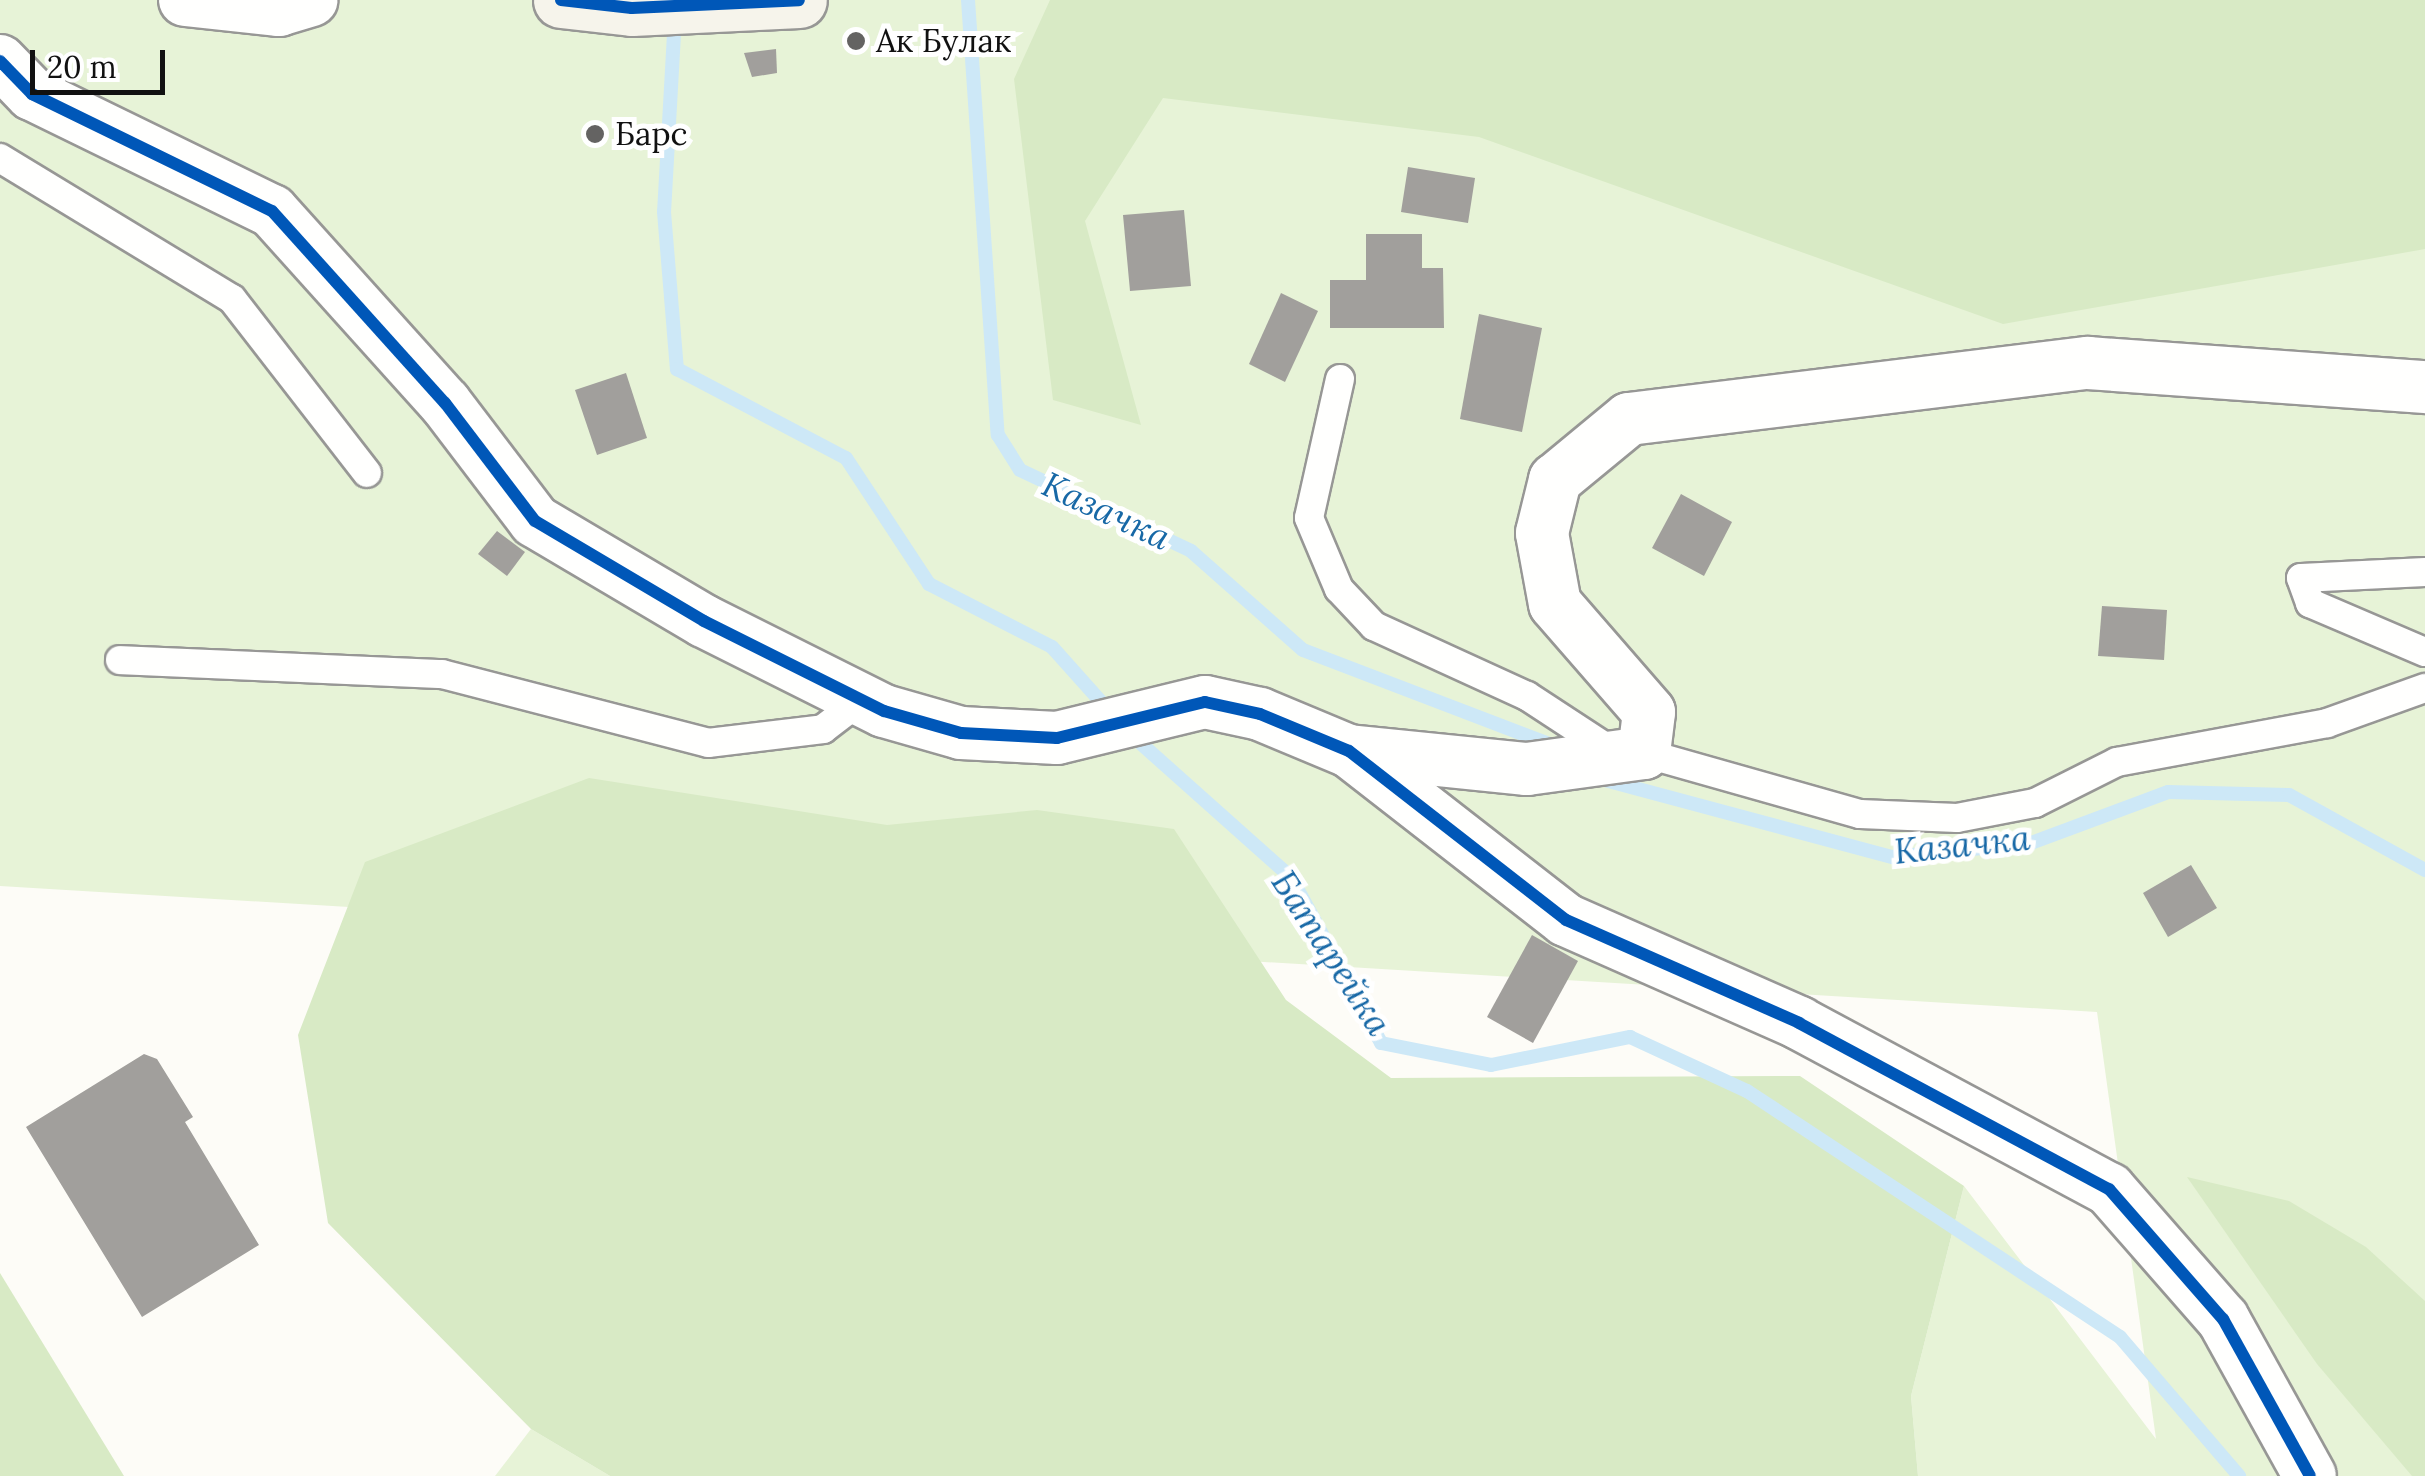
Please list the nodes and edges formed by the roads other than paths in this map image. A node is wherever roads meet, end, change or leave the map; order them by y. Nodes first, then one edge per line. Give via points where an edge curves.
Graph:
1 (185, 0) edge
2 (312, 0) edge
3 (561, 0) edge
4 (783, 4) edge
5 (0, 61) edge
6 (0, 158) edge
7 (1340, 379) dead end
8 (2425, 387) edge
9 (367, 473) dead end
10 (2425, 572) edge
11 (2425, 652) edge
12 (120, 660) dead end
13 (2425, 688) edge
14 (862, 700) junction
15 (1349, 751) junction
16 (1632, 756) junction
17 (2310, 1476) edge

1 - 2 street via 279,10
3 - 4 main road via 632,8
5 - 14 street via 32,94 272,211 445,403 535,522
6 - 9 lane via 232,299
7 - 16 lane via 1310,518 1339,589 1374,626 1527,696
8 - 16 street via 2088,363 1630,418 1555,480 1542,534 1555,604 1650,712
10 - 11 lane via 2301,578 2310,602
12 - 14 lane via 442,674 708,743 823,730
13 - 16 lane via 2327,722 2118,762 2035,803 1956,818 1860,814
14 - 15 street via 961,733 1057,738 1151,709 1205,702
15 - 16 street via 1527,770
15 - 17 street via 1566,920 1800,1023 2109,1189 2223,1319

